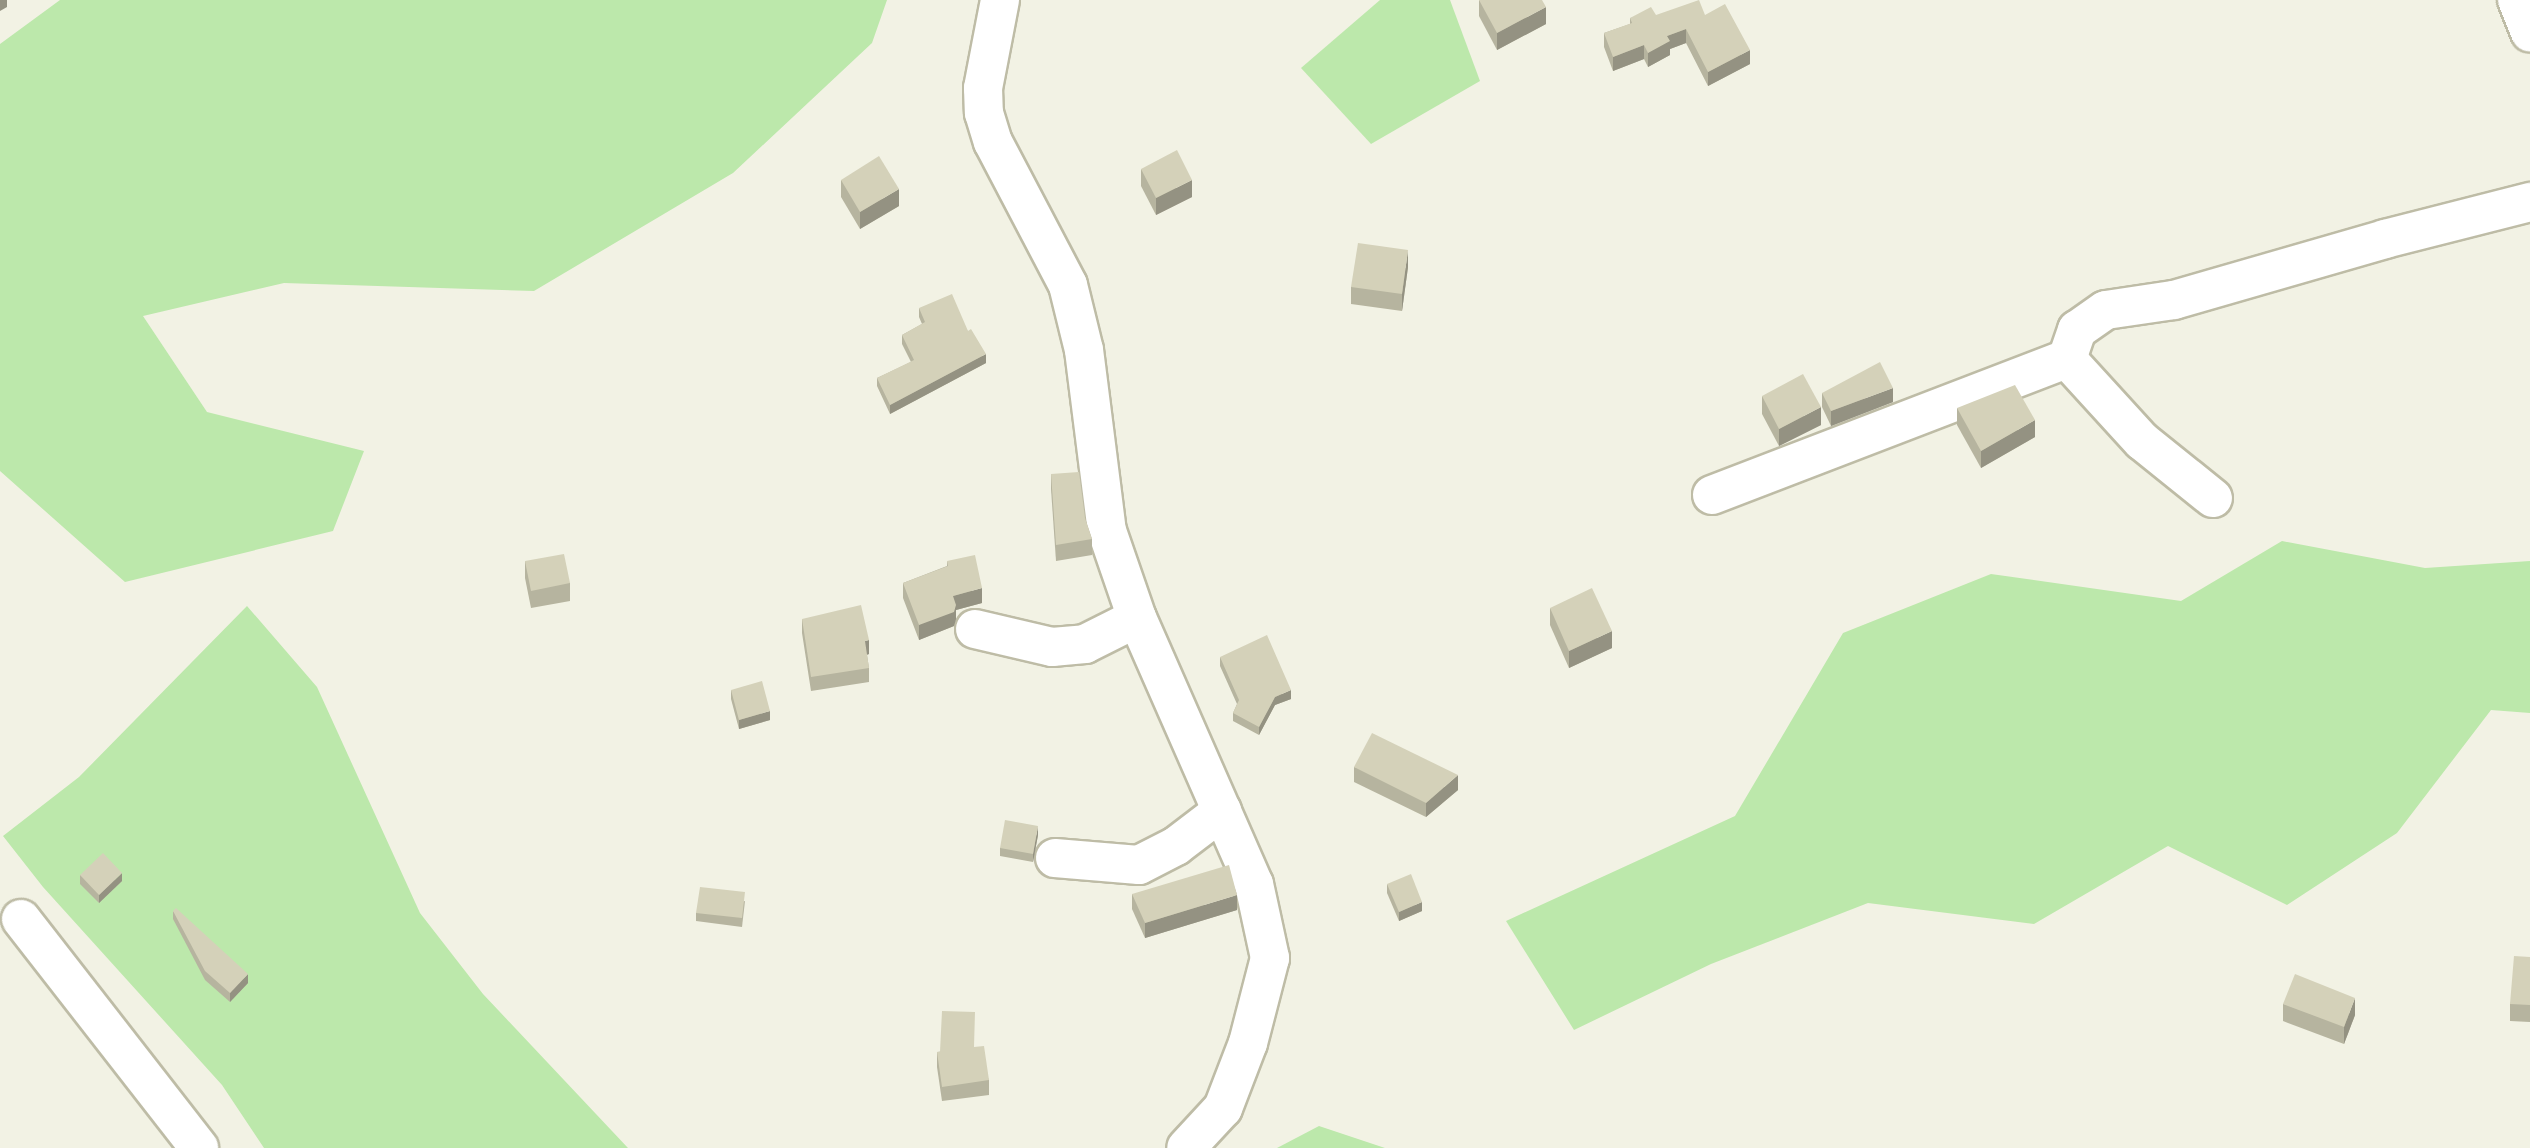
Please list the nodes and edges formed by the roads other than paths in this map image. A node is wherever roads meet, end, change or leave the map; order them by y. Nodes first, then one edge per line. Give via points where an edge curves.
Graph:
1 (1000, 0) edge
2 (2517, 0) edge
3 (2530, 33) edge
4 (2530, 202) edge
5 (2067, 359) junction
6 (1712, 495) dead end
7 (2213, 498) dead end
8 (1137, 618) junction
9 (975, 629) dead end
10 (1222, 811) junction
11 (1055, 858) dead end
12 (22, 919) dead end
13 (199, 1148) edge
14 (1186, 1148) edge

1 - 8 street via 983,88 984,113 993,142 1068,285 1084,350 1107,531
2 - 3 street
4 - 5 street via 2174,300 2106,310 2077,330
5 - 6 street
5 - 7 street via 2143,441
8 - 9 street via 1085,645 1052,647
8 - 10 street
10 - 11 street via 1176,846 1139,865
10 - 14 street via 1254,884 1270,958 1248,1043 1223,1108
12 - 13 street

